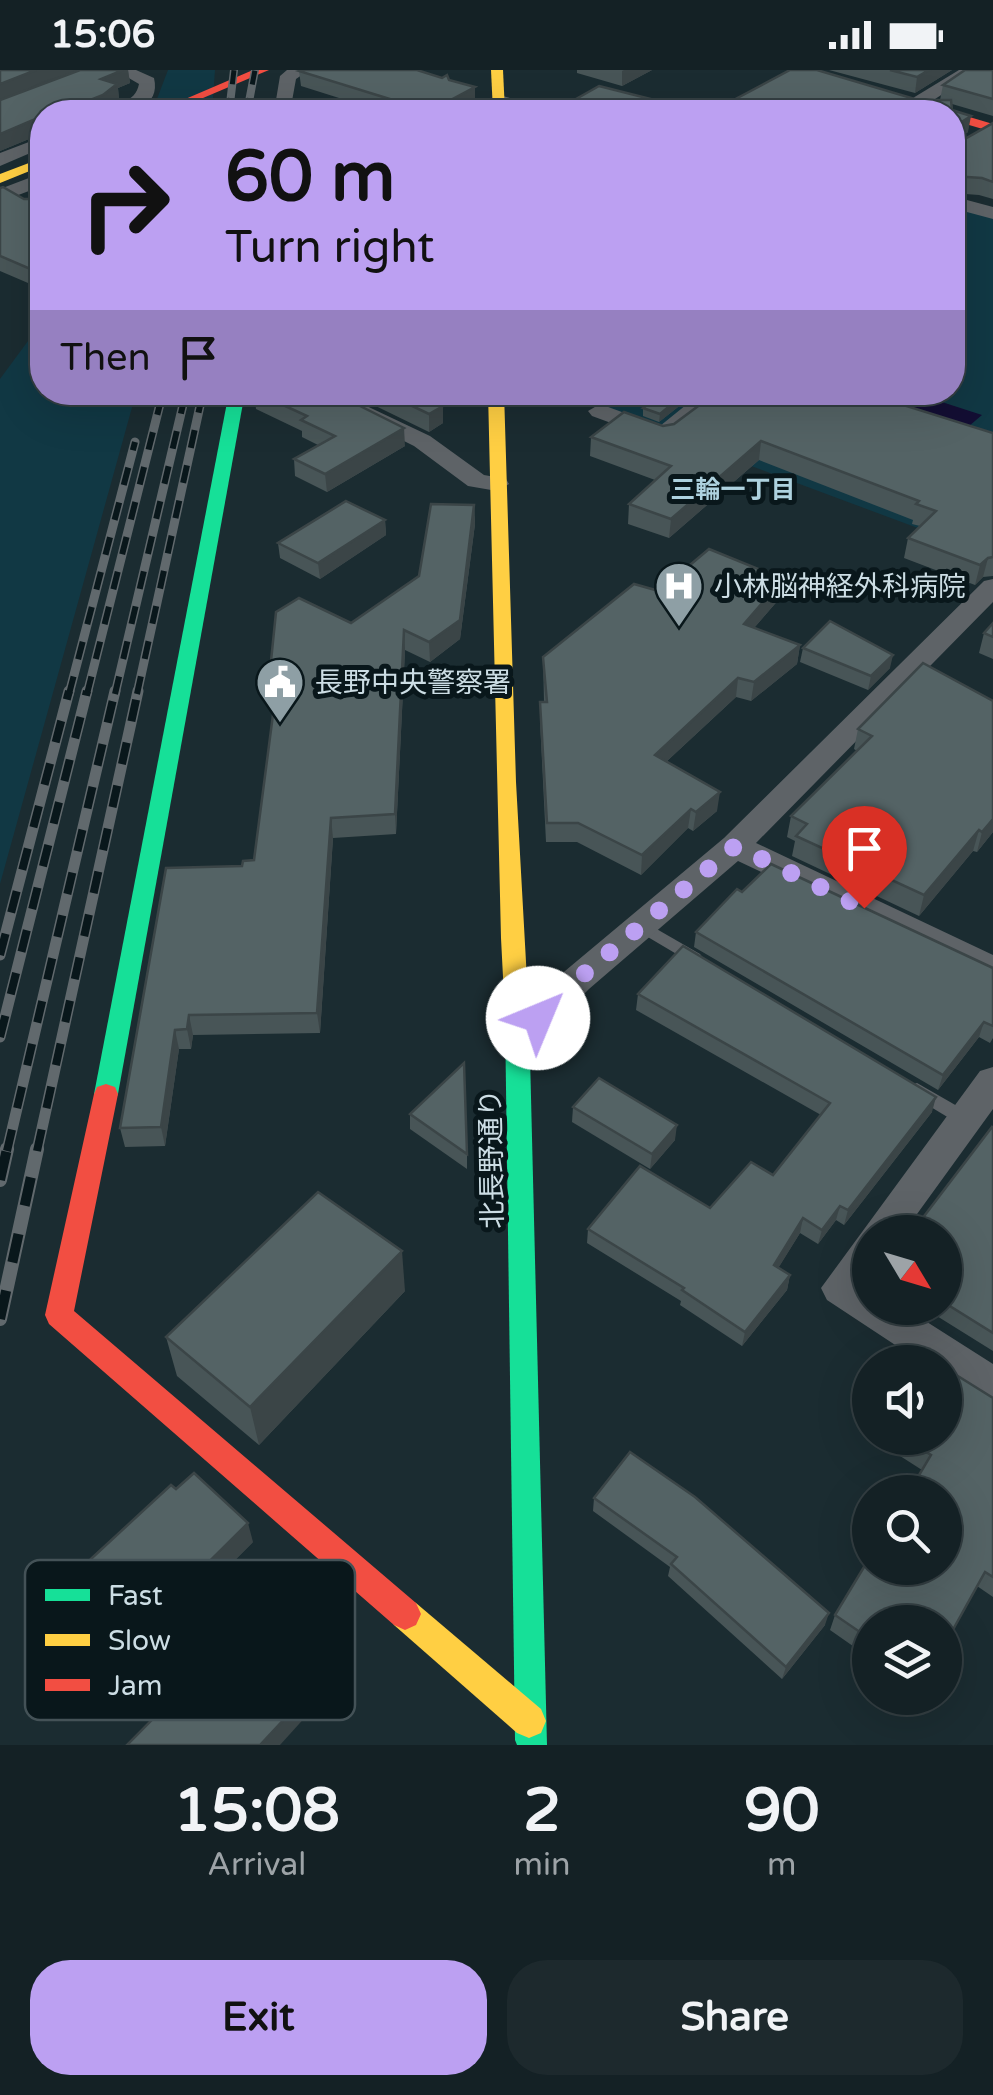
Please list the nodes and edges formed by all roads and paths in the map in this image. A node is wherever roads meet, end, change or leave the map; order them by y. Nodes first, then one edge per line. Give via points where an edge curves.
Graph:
1 (124, 70) edge
2 (263, 70) edge
3 (301, 70) edge
4 (497, 70) edge
5 (960, 72) edge
6 (143, 100) edge
7 (190, 100) edge
8 (284, 100) edge
9 (499, 100) edge
10 (909, 100) edge
11 (965, 120) edge
12 (992, 128) edge
13 (0, 142) edge
14 (965, 145) edge
15 (30, 155) edge
16 (30, 156) edge
17 (30, 158) edge
18 (0, 160) edge
19 (0, 180) edge
20 (30, 184) edge
21 (0, 196) edge
22 (965, 205) edge
23 (993, 212) edge
24 (235, 405) edge
25 (344, 405) edge
26 (496, 405) edge
27 (701, 405) edge
28 (600, 411) dead end
29 (497, 484) junction
30 (990, 594) edge
31 (735, 846) junction
32 (641, 926) junction
33 (709, 967) edge
34 (993, 970) edge
35 (519, 1037) junction
36 (897, 1078) edge
37 (993, 1080) edge
38 (965, 1119) junction
39 (894, 1215) edge
40 (852, 1273) edge
41 (852, 1295) edge
42 (898, 1325) edge
43 (993, 1387) edge
44 (343, 1560) edge
45 (355, 1570) edge
46 (530, 1721) junction
47 (533, 1745) edge

1 - 6 street via 148,82
2 - 7 main road
3 - 8 street via 288,76
4 - 9 main road
5 - 10 street
11 - 12 main road
12 - 14 street
13 - 15 street
16 - 18 street
17 - 19 main road
20 - 21 street
22 - 23 street
24 - 44 main road via 98,1140 59,1315
25 - 29 street via 422,441 478,482
26 - 29 main road, 北長野通り
27 - 28 street via 663,435
29 - 35 main road, 北長野通り via 506,856
30 - 31 street
31 - 32 street
31 - 34 street
32 - 33 lane
32 - 35 street
35 - 46 main road, 北長野通り
36 - 38 lane
37 - 38 street
38 - 39 street
40 - 41 street via 841,1288
42 - 43 street
45 - 46 main road
46 - 47 main road, 北長野通り

